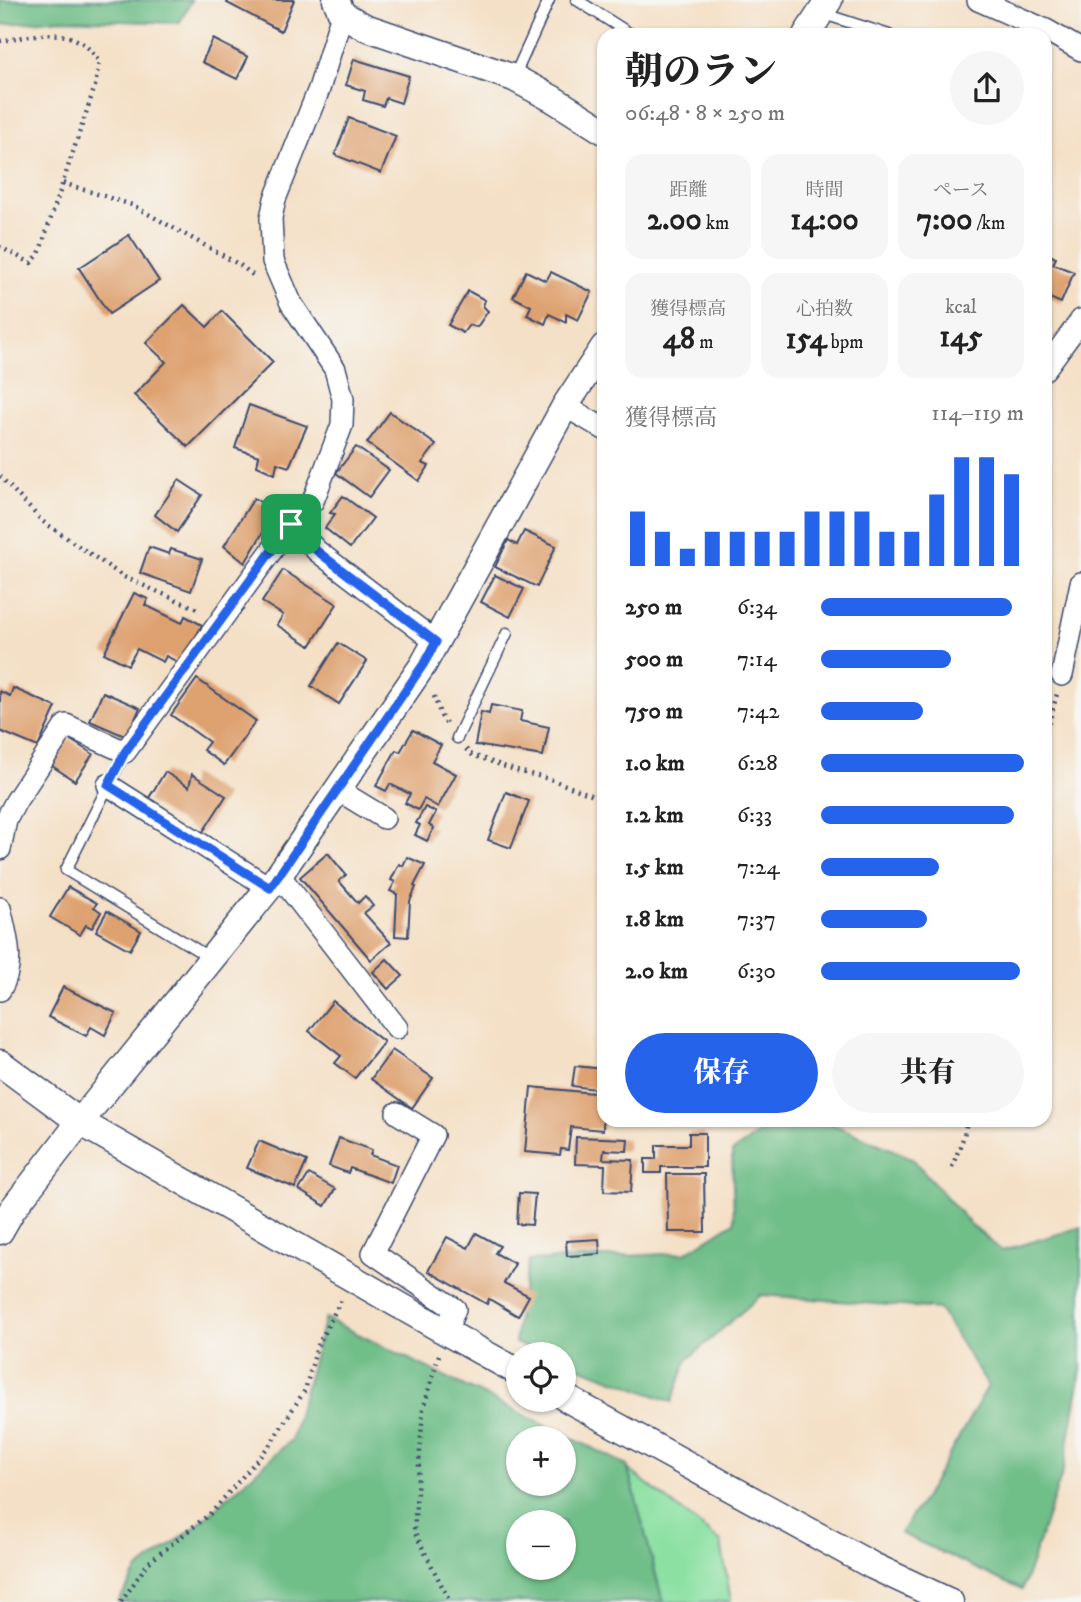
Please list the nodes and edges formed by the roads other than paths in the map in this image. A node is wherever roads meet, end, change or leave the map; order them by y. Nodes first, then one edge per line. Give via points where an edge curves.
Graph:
1 (549, 0) edge
2 (577, 0) edge
3 (978, 0) edge
4 (339, 7) edge
5 (819, 16) edge
6 (621, 28) edge
7 (863, 28) edge
8 (1041, 28) edge
9 (1052, 33) edge
10 (1081, 50) edge
11 (514, 78) junction
12 (597, 127) edge
13 (1081, 320) edge
14 (597, 358) edge
15 (1052, 359) edge
16 (565, 406) junction
17 (597, 425) edge
18 (291, 524) junction
19 (1081, 583) edge
20 (1081, 588) edge
21 (507, 633) dead end
22 (436, 642) junction
23 (1062, 676) road end
24 (457, 738) road end
25 (125, 752) junction
26 (108, 785) junction
27 (338, 790) junction
28 (384, 818) dead end
29 (3, 819) edge
30 (0, 849) edge
31 (274, 881) junction
32 (0, 908) edge
33 (212, 958) junction
34 (0, 990) edge
35 (397, 1028) dead end
36 (0, 1063) edge
37 (397, 1113) dead end
38 (80, 1122) junction
39 (0, 1231) edge
40 (446, 1332) junction
41 (506, 1365) edge
42 (576, 1404) edge
43 (950, 1602) edge

1 - 11 lane
2 - 6 lane
3 - 8 street
4 - 11 street via 365,27
4 - 18 street via 319,89 271,218 273,261 291,303 335,369 343,399 342,425 313,501
5 - 7 lane
9 - 10 street
11 - 12 street
13 - 15 street
14 - 16 street
16 - 17 street
16 - 22 street
18 - 22 street via 317,551
18 - 25 street
19 - 20 street
20 - 23 street
21 - 24 lane
22 - 27 street
25 - 26 lane
25 - 29 street via 66,725
26 - 31 street
26 - 33 lane via 65,870
27 - 28 street
27 - 31 street
29 - 30 street
31 - 33 street
31 - 35 street
32 - 34 street via 9,953 7,979
33 - 38 street
36 - 38 street
37 - 40 street via 433,1135 373,1253 455,1310
38 - 39 street
38 - 40 street
40 - 41 street
42 - 43 street via 873,1566

